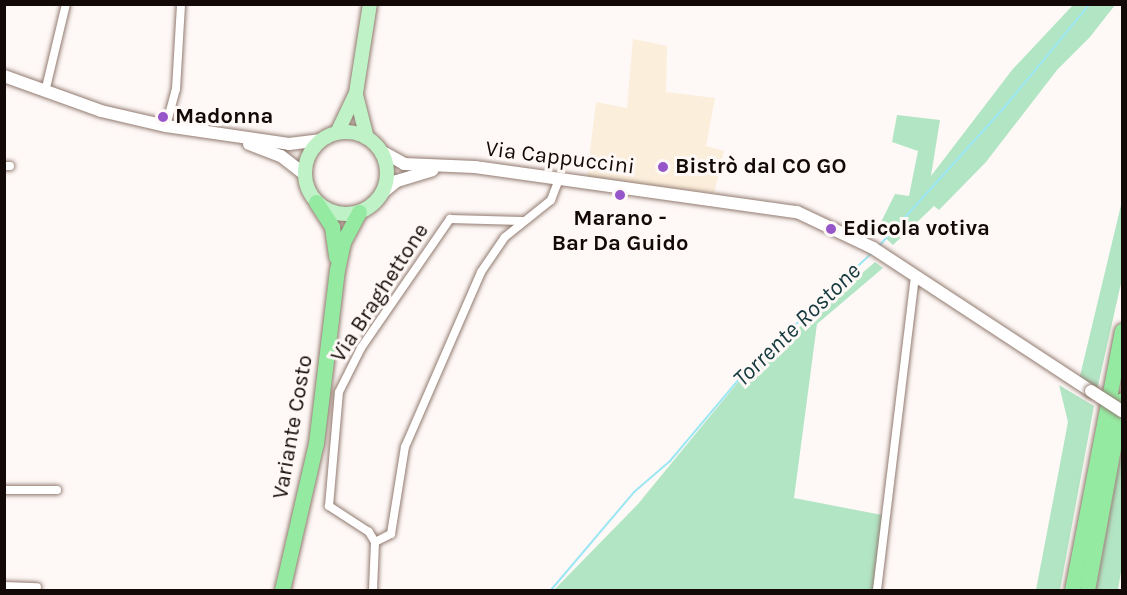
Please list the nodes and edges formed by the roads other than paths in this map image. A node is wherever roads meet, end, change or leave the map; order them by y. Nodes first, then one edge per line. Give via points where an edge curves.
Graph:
1 (66, 4) edge
2 (181, 4) edge
3 (370, 4) edge
4 (4, 76) edge
5 (45, 92) junction
6 (356, 93) junction
7 (166, 126) junction
8 (337, 133) junction
9 (231, 138) junction
10 (367, 138) junction
11 (322, 140) junction
12 (381, 151) junction
13 (442, 168) junction
14 (305, 176) junction
15 (559, 179) junction
16 (382, 193) junction
17 (316, 202) junction
18 (359, 212) junction
19 (522, 221) junction
20 (337, 270) junction
21 (915, 275) junction
22 (1122, 331) edge
23 (1122, 400) edge
24 (1122, 411) edge
25 (4, 490) edge
26 (57, 490) dead end
27 (375, 542) junction
28 (4, 586) edge
29 (37, 587) dead end
30 (282, 591) edge
31 (373, 591) edge
32 (877, 591) edge
33 (1072, 591) edge
34 (1087, 591) edge

1 - 5 street
2 - 7 street via 176,89
3 - 6 main road
4 - 5 main road
5 - 7 main road via 101,111
6 - 8 main road
6 - 10 main road
7 - 9 main road
8 - 10 main road
8 - 11 main road
9 - 11 main road via 290,144
9 - 14 main road via 281,156
10 - 12 main road
11 - 14 main road via 310,154
12 - 13 main road, Via Cappuccini via 404,164
12 - 16 main road via 387,172
13 - 15 main road, Via Cappuccini via 475,167
13 - 16 main road, Via Cappuccini via 397,181
14 - 17 main road
15 - 19 street via 551,200
15 - 21 main road, Via Cappuccini via 797,212 873,248
16 - 18 main road
17 - 18 main road via 336,213
17 - 20 highway via 332,227
18 - 20 highway via 344,242
19 - 27 street via 494,250 455,325 405,447 391,534
19 - 27 street, Via Braghettone via 450,219 361,348 339,392 329,506 369,532
20 - 30 highway, Variante Costo via 316,443
21 - 24 main road, Via Cappuccini, bridge
21 - 32 street
22 - 33 highway
23 - 34 highway
25 - 26 street
27 - 31 street
28 - 29 street

